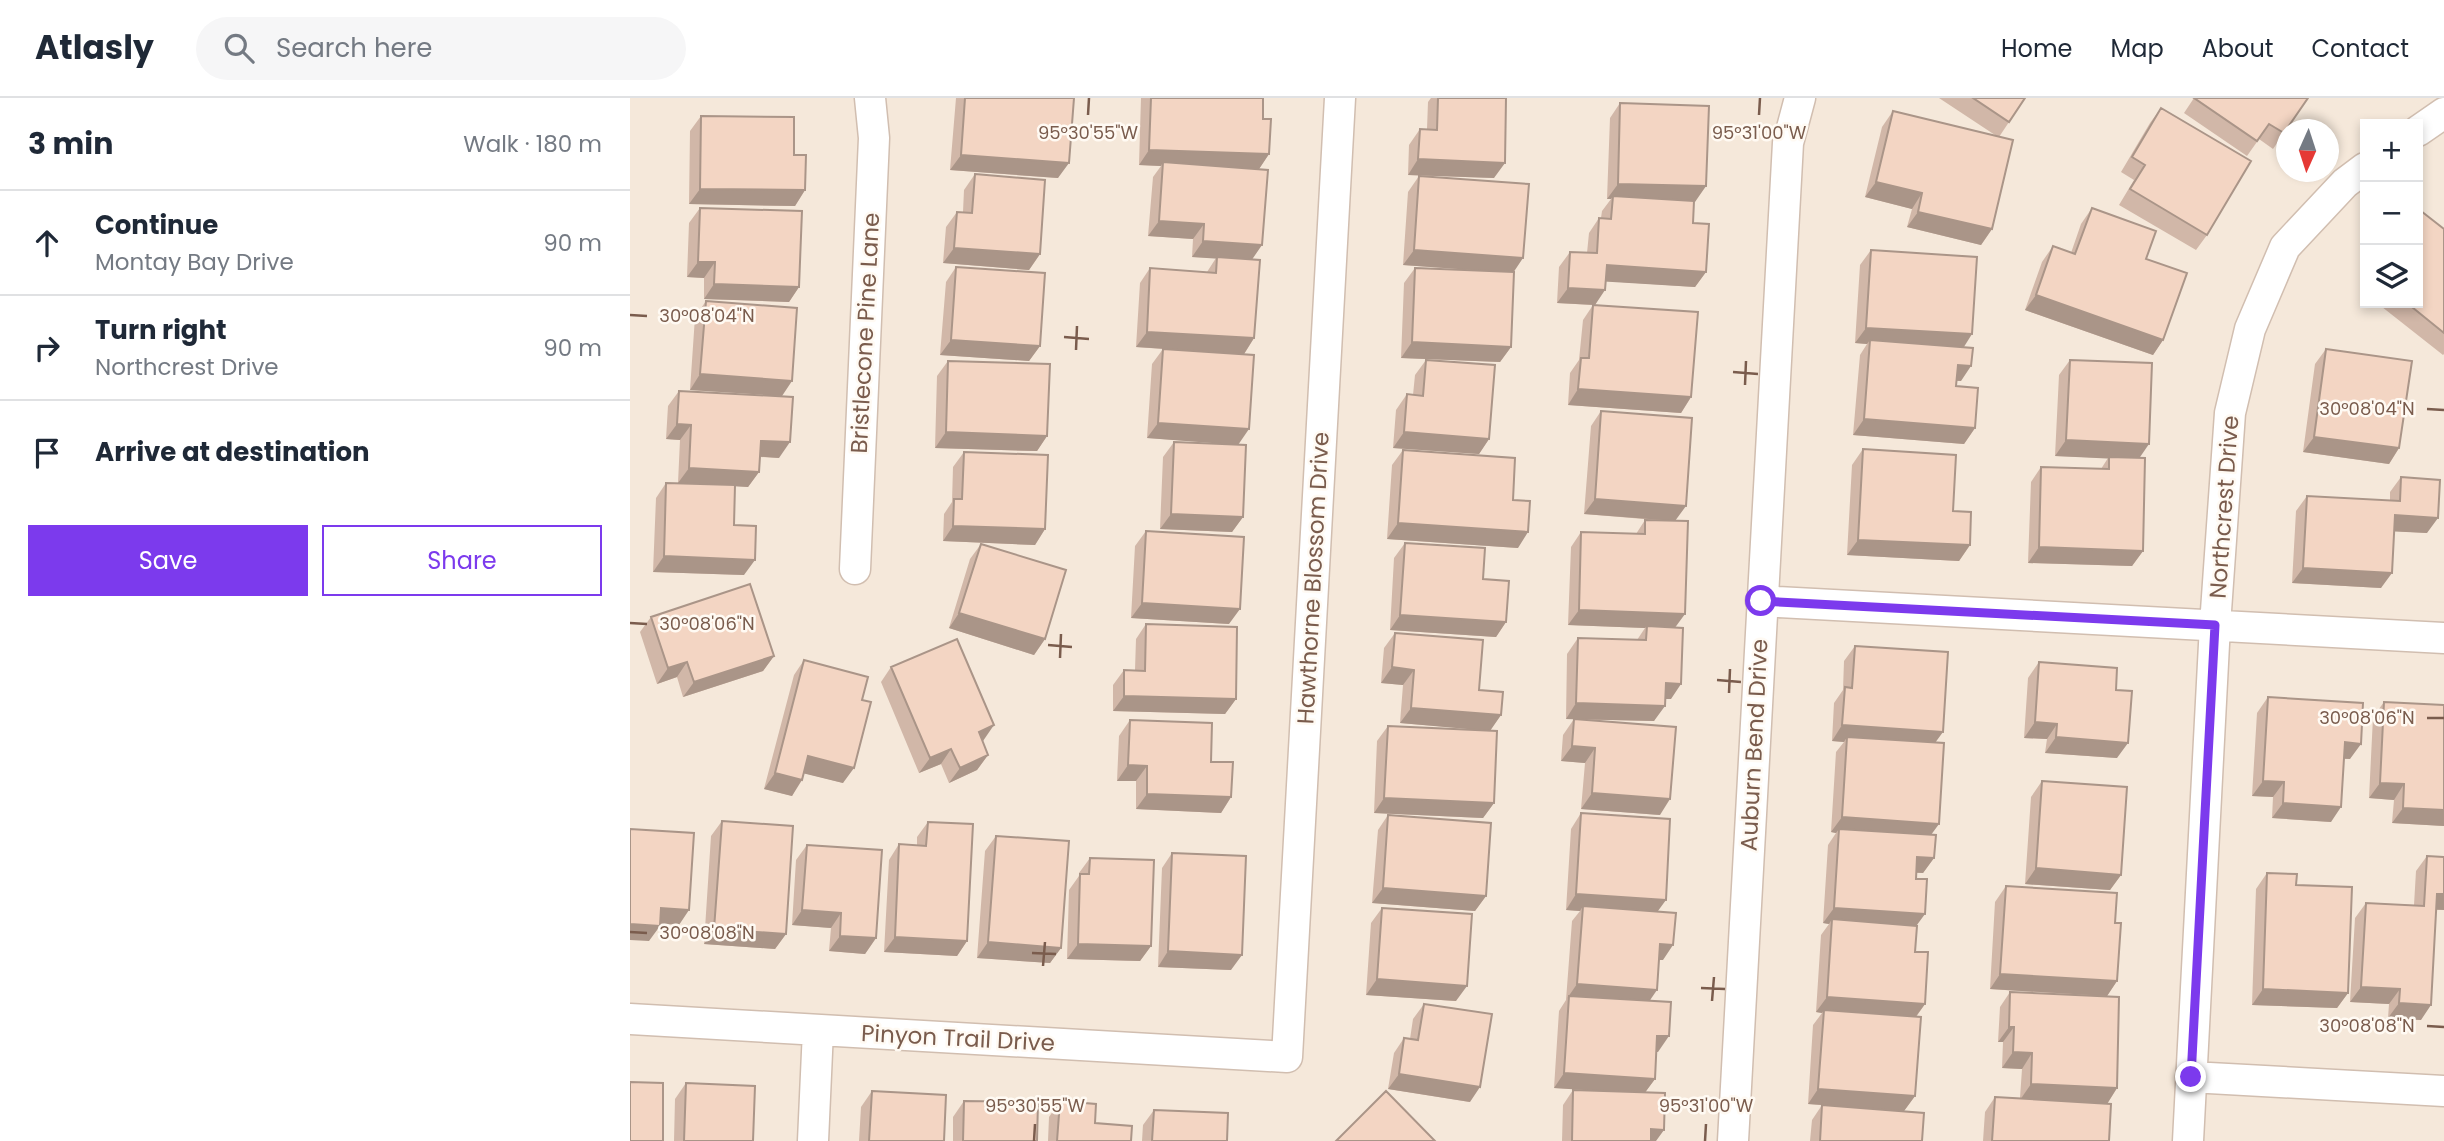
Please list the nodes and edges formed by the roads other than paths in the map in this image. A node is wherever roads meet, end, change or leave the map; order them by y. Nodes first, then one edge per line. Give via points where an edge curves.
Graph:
1 (870, 98) edge
2 (1340, 98) edge
3 (1800, 98) edge
4 (2444, 113) edge
5 (2423, 128) edge
6 (2360, 172) edge
7 (855, 569) dead end
8 (1761, 601) junction
9 (2215, 625) junction
10 (2444, 638) edge
11 (630, 1019) edge
12 (818, 1030) junction
13 (1287, 1057) joint
14 (2191, 1077) junction
15 (2444, 1091) edge
16 (813, 1141) edge
17 (1732, 1141) edge
18 (2188, 1141) edge

1 - 7 street, Bristlecone Pine Lane via 874,138
2 - 13 street, Hawthorne Blossom Drive
3 - 8 street, Auburn Bend Drive via 1788,143
4 - 5 street
6 - 9 street, Northcrest Drive via 2285,247 2250,329 2230,413
8 - 9 street
8 - 17 street, Auburn Bend Drive
9 - 10 street
9 - 14 street, Northcrest Drive
11 - 12 street, Pinyon Trail Drive
12 - 13 street, Pinyon Trail Drive
12 - 16 street
14 - 15 street
14 - 18 street, Northcrest Drive

